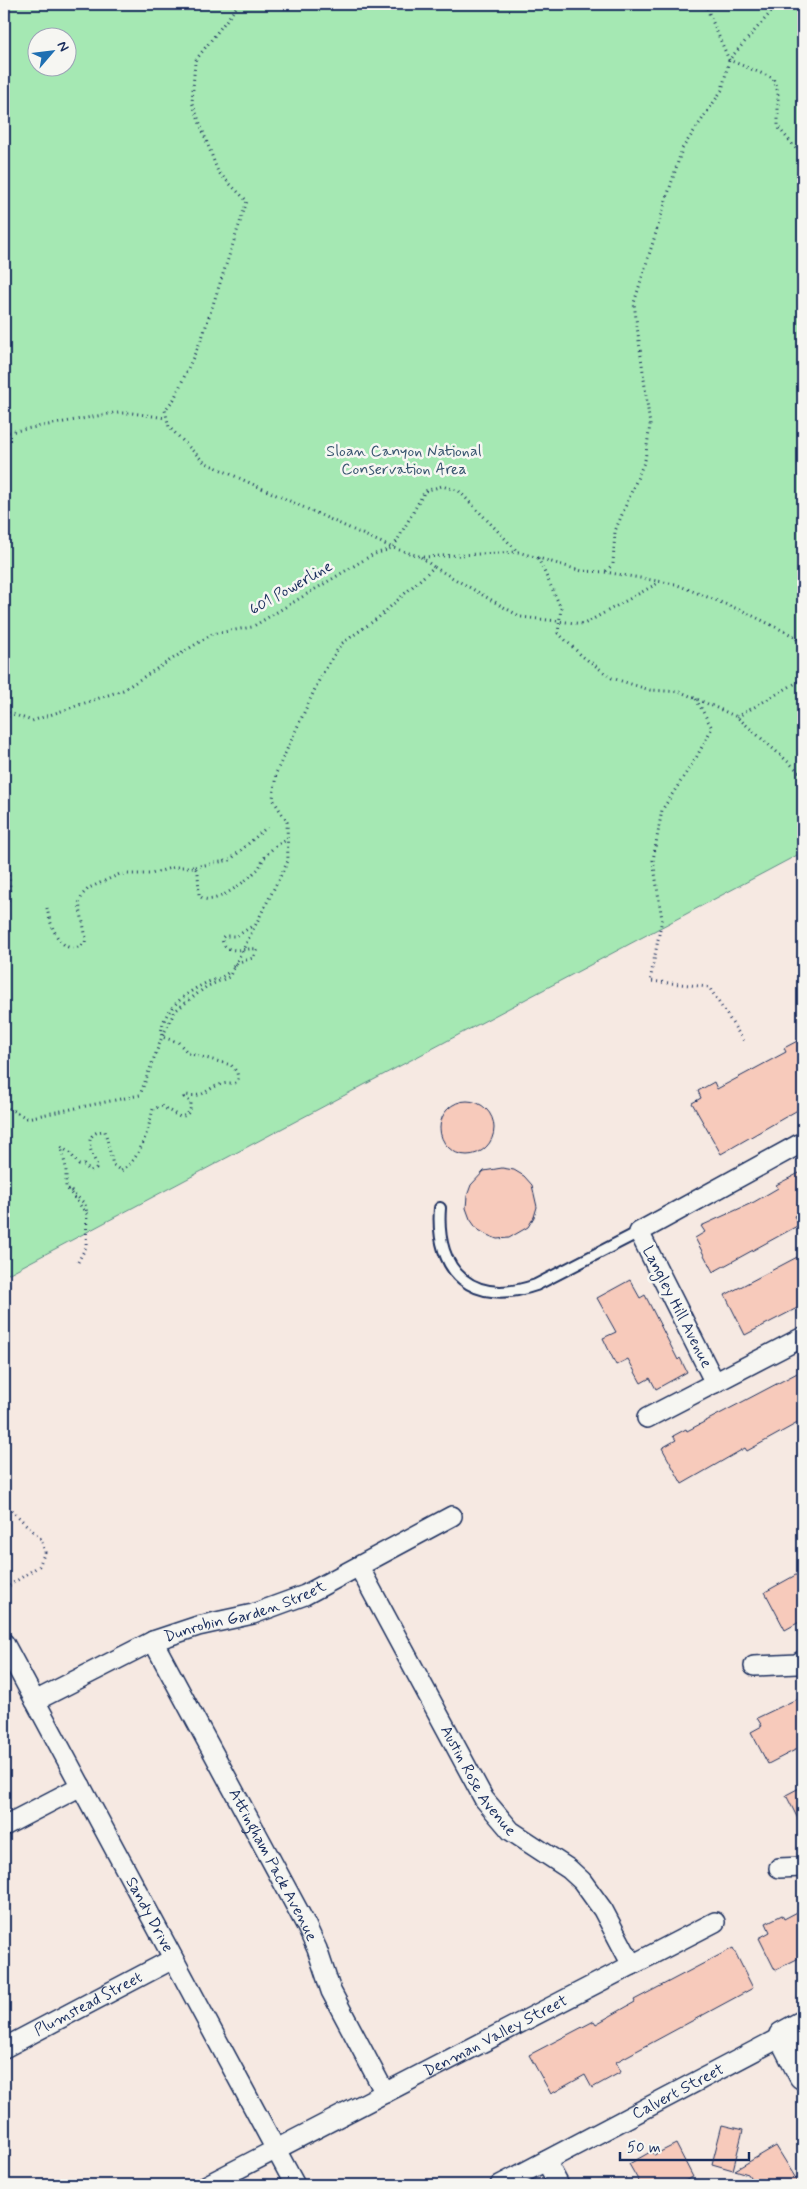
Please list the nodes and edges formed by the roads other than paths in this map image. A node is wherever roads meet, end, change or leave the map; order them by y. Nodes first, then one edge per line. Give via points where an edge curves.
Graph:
1 (803, 1142) edge
2 (440, 1208) dead end
3 (639, 1232) junction
4 (803, 1337) edge
5 (715, 1383) junction
6 (647, 1418) dead end
7 (452, 1516) dead end
8 (359, 1567) junction
9 (153, 1641) junction
10 (4, 1643) edge
11 (803, 1660) edge
12 (754, 1666) dead end
13 (35, 1701) junction
14 (81, 1786) junction
15 (4, 1826) edge
16 (803, 1867) edge
17 (779, 1868) dead end
18 (715, 1922) dead end
19 (174, 1959) junction
20 (632, 1965) junction
21 (793, 2030) edge
22 (4, 2048) edge
23 (803, 2074) edge
24 (385, 2093) junction
25 (276, 2150) junction
26 (546, 2161) junction
27 (207, 2185) edge
28 (295, 2185) edge
29 (500, 2185) edge
30 (559, 2185) edge

1 - 3 street
2 - 3 lane via 439,1226 449,1263 463,1280 480,1290 500,1293 536,1285
3 - 5 street, Langley Hill Avenue
4 - 5 street
5 - 6 street
7 - 8 street, Dunrobin Garden Street
8 - 9 street, Dunrobin Garden Street via 285,1603
8 - 20 street, Austin Rose Avenue via 484,1799 511,1830 582,1880 603,1910
9 - 13 street, Dunrobin Garden Street
9 - 24 street, Attingham Pack Avenue via 306,1925 318,1949 331,1992
10 - 13 street, Sandy Drive
11 - 12 street via 797,1664
13 - 14 street, Sandy Drive
14 - 15 street
14 - 19 street, Sandy Drive
16 - 17 street
18 - 20 street, Denman Valley Street
19 - 22 street, Plumstead Street
19 - 25 street, Sandy Drive
20 - 24 street, Denman Valley Street
21 - 23 street
21 - 26 street, Calvert Street
24 - 25 street, Denman Valley Street
25 - 27 street, Denman Valley Street
25 - 28 street, Sandy Drive
26 - 29 street, Calvert Street
26 - 30 street

